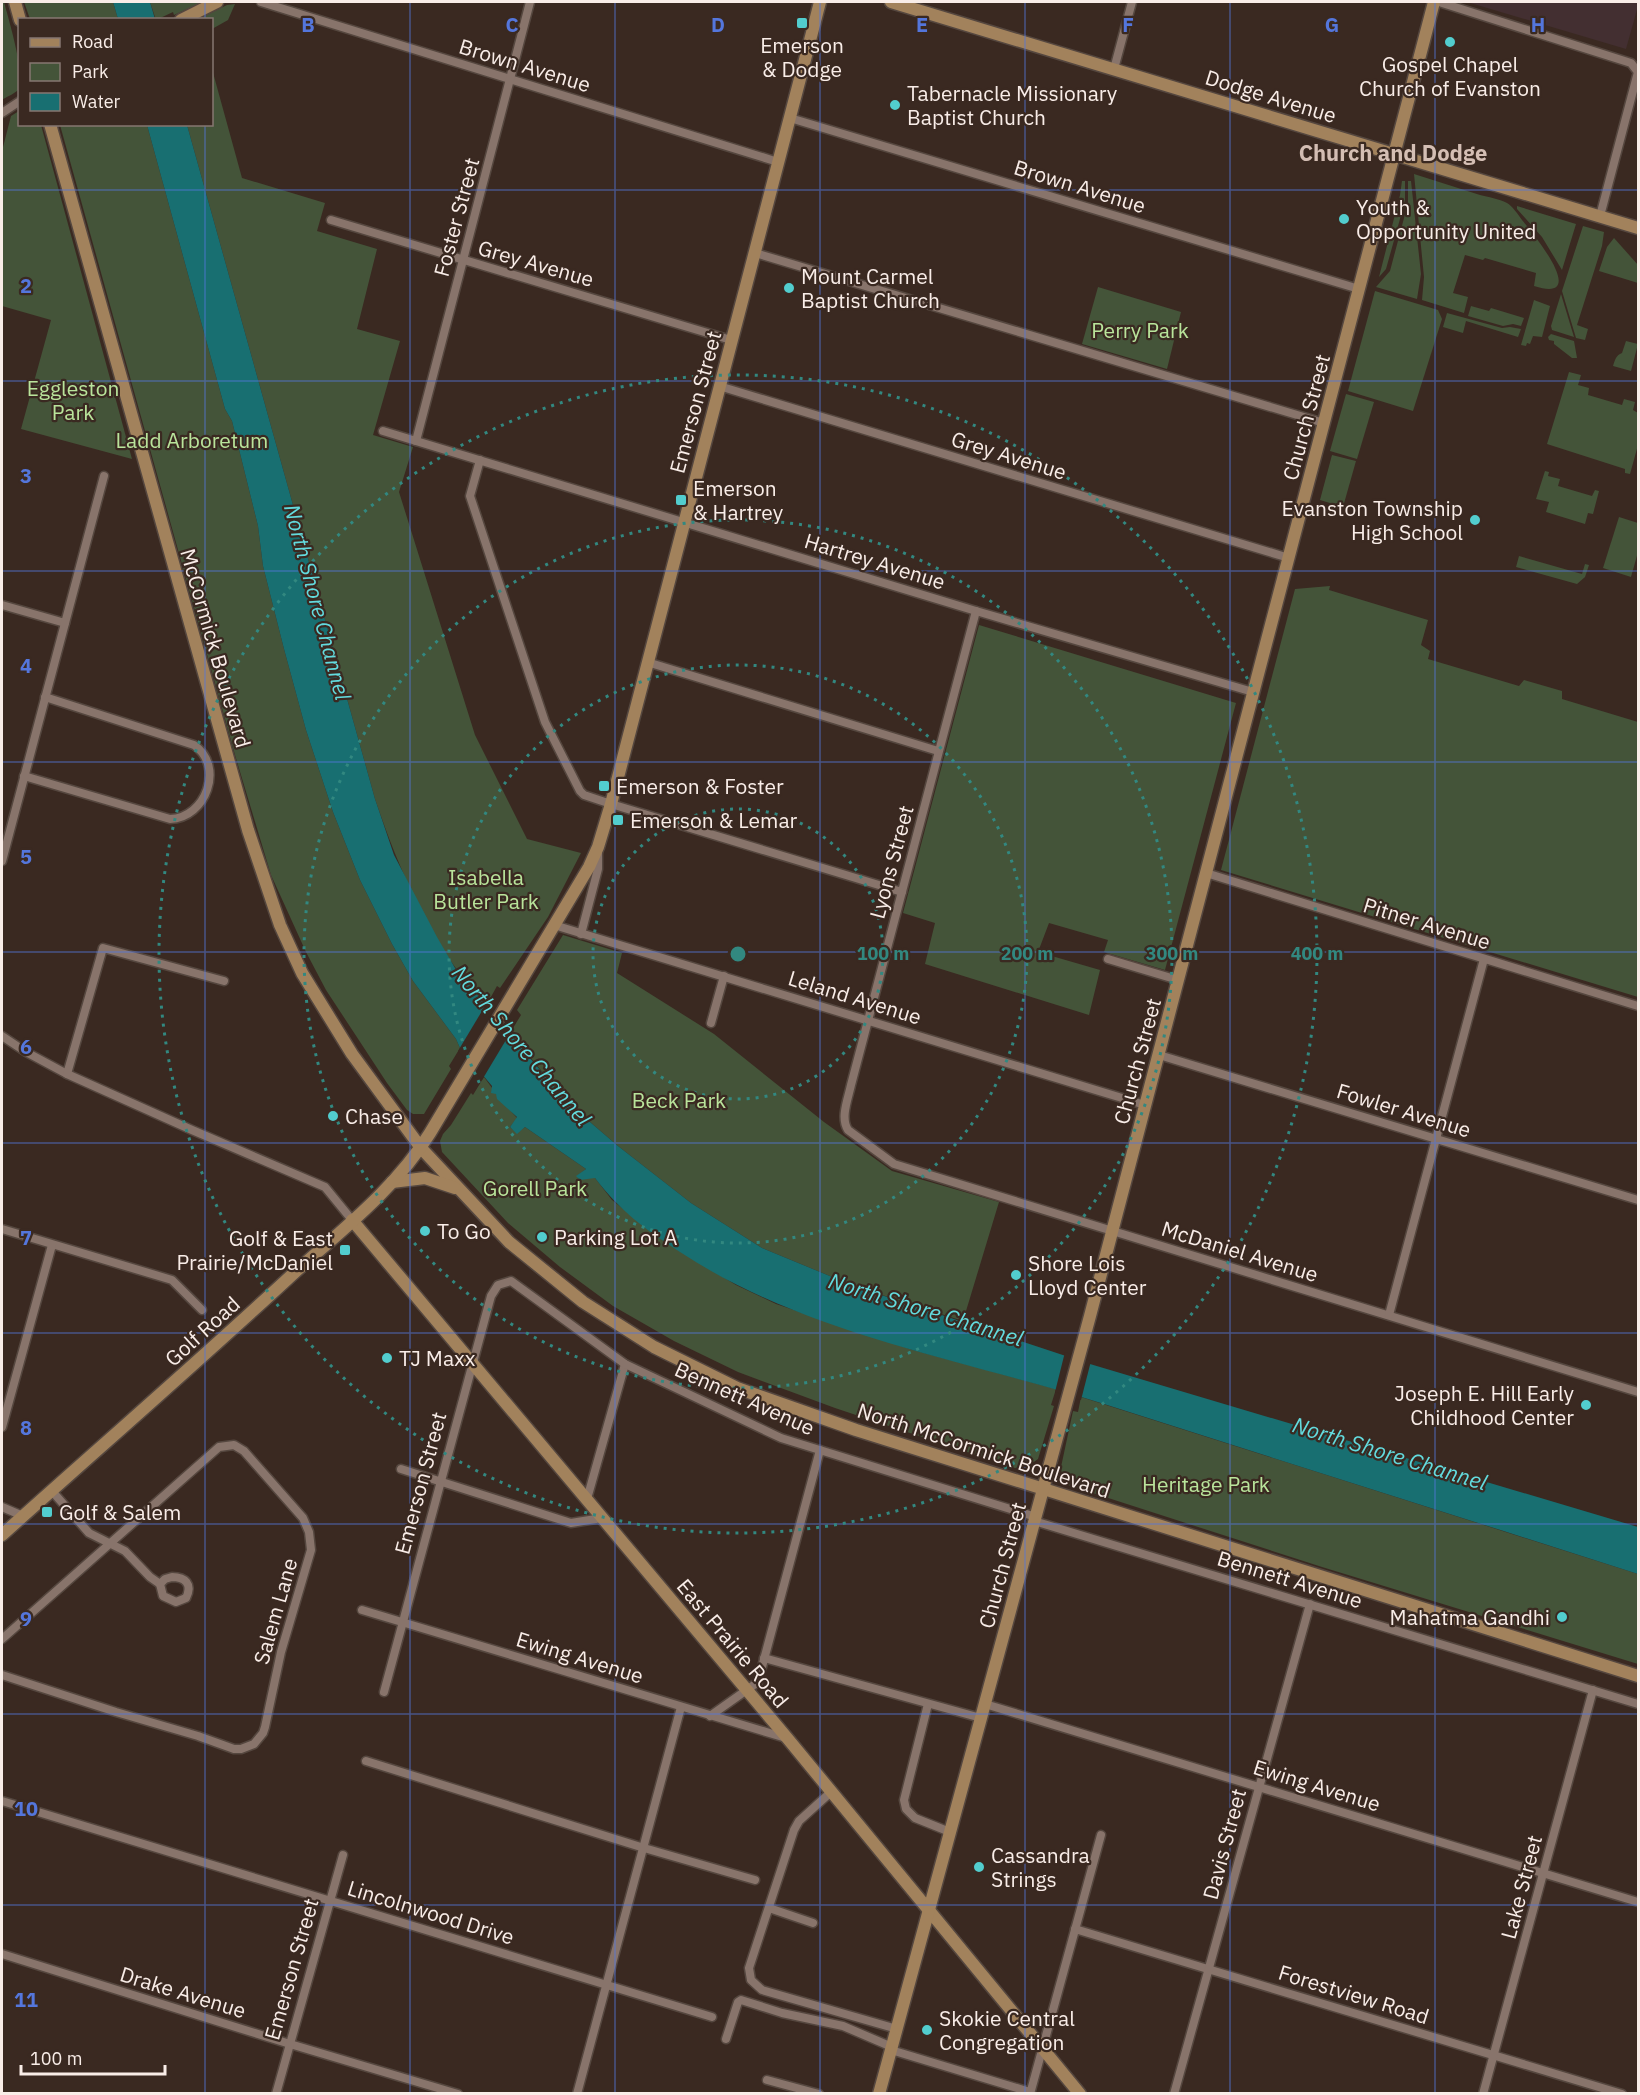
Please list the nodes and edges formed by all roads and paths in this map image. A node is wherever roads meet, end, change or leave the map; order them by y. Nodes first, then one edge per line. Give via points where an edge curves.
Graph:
1 (15, 2) edge
2 (217, 2) edge
3 (261, 2) edge
4 (530, 2) edge
5 (820, 2) edge
6 (891, 2) edge
7 (1132, 2) edge
8 (1434, 2) edge
9 (1439, 2) edge
10 (19, 18) edge
11 (185, 18) edge
12 (1114, 69) junction
13 (510, 79) junction
14 (18, 102) edge
15 (2, 113) edge
16 (790, 117) junction
17 (51, 126) edge
18 (1395, 154) junction
19 (778, 162) junction
20 (1600, 216) junction
21 (331, 220) dead end
22 (1638, 228) edge
23 (754, 253) junction
24 (463, 261) junction
25 (1359, 289) junction
26 (731, 340) junction
27 (719, 386) junction
28 (1324, 423) junction
29 (383, 431) dead end
30 (416, 441) junction
31 (480, 460) junction
32 (104, 476) dead end
33 (684, 522) junction
34 (1288, 558) junction
35 (2, 605) edge
36 (976, 611) junction
37 (64, 624) junction
38 (647, 662) junction
39 (1253, 693) junction
40 (45, 697) junction
41 (938, 750) junction
42 (24, 776) junction
43 (611, 804) junction
44 (598, 847) junction
45 (2, 861) edge
46 (1206, 873) junction
47 (902, 892) junction
48 (554, 925) junction
49 (582, 934) junction
50 (1108, 959) dead end
51 (1484, 959) junction
52 (724, 976) junction
53 (1178, 980) junction
54 (224, 981) dead end
55 (1638, 1006) edge
56 (868, 1020) junction
57 (711, 1023) dead end
58 (2, 1036) edge
59 (1159, 1055) junction
60 (67, 1074) junction
61 (1145, 1105) junction
62 (844, 1123) joint
63 (1437, 1138) junction
64 (421, 1148) junction
65 (392, 1182) junction
66 (461, 1190) junction
67 (1638, 1200) edge
68 (352, 1220) junction
69 (2, 1229) edge
70 (1113, 1230) junction
71 (52, 1245) junction
72 (498, 1285) joint
73 (201, 1310) dead end
74 (1389, 1315) junction
75 (472, 1362) junction
76 (625, 1364) junction
77 (1638, 1392) edge
78 (2, 1427) edge
79 (820, 1450) junction
80 (401, 1469) dead end
81 (440, 1482) junction
82 (51, 1490) junction
83 (1043, 1490) junction
84 (587, 1499) junction
85 (2, 1507) edge
86 (23, 1516) junction
87 (602, 1518) junction
88 (1035, 1519) junction
89 (2, 1535) edge
90 (110, 1543) junction
91 (160, 1584) dead end
92 (1310, 1604) junction
93 (362, 1610) dead end
94 (403, 1622) junction
95 (2, 1639) edge
96 (764, 1658) junction
97 (2, 1675) edge
98 (1638, 1676) edge
99 (747, 1690) junction
100 (1593, 1690) junction
101 (384, 1692) dead end
102 (928, 1704) junction
103 (985, 1704) junction
104 (1638, 1704) edge
105 (681, 1707) junction
106 (710, 1716) junction
107 (981, 1718) junction
108 (788, 1739) junction
109 (366, 1761) dead end
110 (1258, 1786) junction
111 (831, 1792) junction
112 (2, 1801) edge
113 (950, 1832) junction
114 (1101, 1835) dead end
115 (644, 1848) junction
116 (343, 1855) dead end
117 (1543, 1874) junction
118 (755, 1880) dead end
119 (331, 1900) junction
120 (1638, 1902) edge
121 (769, 1908) junction
122 (929, 1911) junction
123 (813, 1923) dead end
124 (1075, 1929) junction
125 (2, 1954) edge
126 (1208, 1969) junction
127 (606, 1986) junction
128 (712, 2017) dead end
129 (897, 2029) junction
130 (726, 2039) dead end
131 (290, 2044) junction
132 (892, 2048) junction
133 (1042, 2048) junction
134 (1494, 2055) junction
135 (767, 2080) dead end
136 (1030, 2093) edge
137 (276, 2094) edge
138 (458, 2094) edge
139 (577, 2094) edge
140 (819, 2094) edge
141 (879, 2094) edge
142 (1080, 2094) edge
143 (1174, 2094) edge
144 (1483, 2094) edge
145 (1622, 2094) edge

1 - 10 main road
2 - 11 main road
3 - 13 street, Brown Avenue
4 - 13 street, Foster Street
5 - 16 main road, Emerson Street
6 - 12 main road, Dodge Avenue
7 - 12 street
8 - 18 main road, Church Street
9 - 20 street via 1631,63 1638,72
12 - 18 main road, Dodge Avenue
13 - 19 street, Brown Avenue
13 - 24 street, Foster Street
14 - 15 street
16 - 19 main road, Emerson Street
16 - 25 street, Brown Avenue
17 - 64 main road, McCormick Boulevard via 248,830 279,925 352,1054
18 - 20 main road, Dodge Avenue
18 - 25 main road, Church Street
19 - 23 main road, Emerson Street
20 - 22 main road, Dodge Avenue
21 - 24 street, Grey Avenue
23 - 26 main road, Emerson Street
23 - 28 street
24 - 26 street, Grey Avenue
24 - 30 street, Foster Street
25 - 28 main road, Church Street
26 - 27 main road, Emerson Street
27 - 33 main road, Emerson Street
27 - 34 street, Grey Avenue
28 - 34 main road, Church Street
29 - 30 street, Hartrey Avenue
30 - 31 street, Hartrey Avenue
31 - 33 street, Hartrey Avenue
31 - 43 street via 470,496 545,722 580,791
32 - 37 street
33 - 36 street, Hartrey Avenue
33 - 38 main road, Emerson Street
34 - 39 main road, Church Street
35 - 37 street
36 - 39 street, Hartrey Avenue
36 - 41 street, Lyons Street
37 - 40 street
38 - 41 street
38 - 43 main road, Emerson Street
39 - 46 main road, Church Street
40 - 42 street
40 - 42 street via 194,745 209,766 208,787 193,810 170,819
41 - 47 street, Lyons Street
42 - 45 street
43 - 44 main road, Emerson Street
43 - 47 street
44 - 48 main road, Emerson Street
44 - 49 street, Emerson Street via 598,869
46 - 51 street, Pitner Avenue
46 - 53 main road, Church Street
47 - 56 street, Lyons Street
48 - 49 street, Leland Avenue
48 - 64 main road, Emerson Street
49 - 52 street, Leland Avenue
50 - 53 street
51 - 55 street, Pitner Avenue
51 - 63 street
52 - 56 street, Leland Avenue
52 - 57 street
53 - 59 main road, Church Street
54 - 60 street via 103,948
56 - 61 street, Leland Avenue
56 - 62 street, Lyons Street
58 - 60 street
59 - 61 main road, Church Street
59 - 63 street, Fowler Avenue
60 - 68 street via 325,1187
61 - 70 main road, Church Street
62 - 70 street, McDaniel Avenue via 894,1164
63 - 67 street, Fowler Avenue
63 - 74 street
64 - 65 main road, Golf Road
64 - 66 main road, North McCormick Boulevard
65 - 66 main road via 428,1178
65 - 68 main road, Golf Road
66 - 83 main road, North McCormick Boulevard via 509,1242 557,1282 654,1347 737,1388
68 - 75 main road, East Prairie Road
68 - 82 main road, Golf Road
69 - 71 street
70 - 74 street, McDaniel Avenue
70 - 83 main road, Church Street
71 - 73 street via 172,1280
71 - 78 street
72 - 75 street, Emerson Street via 491,1296
72 - 76 street, Bennett Avenue via 511,1281
74 - 77 street, McDaniel Avenue
75 - 81 street, Emerson Street
75 - 84 main road, East Prairie Road
76 - 79 street, Bennett Avenue via 781,1438
76 - 84 street
79 - 88 street, Bennett Avenue
79 - 96 street
80 - 81 street
81 - 87 street via 571,1523
81 - 94 street, Emerson Street
82 - 86 main road, Golf Road
82 - 90 street via 88,1533
83 - 88 main road, Church Street
83 - 98 main road, North McCormick Boulevard
84 - 87 main road, East Prairie Road
85 - 86 street
86 - 89 main road, Golf Road
87 - 99 main road, East Prairie Road
88 - 92 street, Bennett Avenue
88 - 103 main road, Church Street
90 - 91 street via 131,1556
90 - 95 street, Salem Lane
90 - 97 street, Salem Lane via 225,1445 234,1445 244,1452 298,1512 307,1524 311,1550 259,1739 248,1747 234,1749
92 - 100 street, Bennett Avenue
92 - 110 street, Davis Street
93 - 94 street, Ewing Avenue
94 - 101 street, Emerson Street
94 - 105 street, Ewing Avenue
96 - 99 street via 758,1682
96 - 102 street
99 - 106 street
99 - 108 main road, East Prairie Road
100 - 104 street, Bennett Avenue
100 - 117 street, Lake Street
102 - 107 street
102 - 113 street via 904,1800 915,1818
103 - 107 main road, Church Street
103 - 110 street, Ewing Avenue
105 - 106 street, Ewing Avenue
105 - 115 street
106 - 108 street, Ewing Avenue
107 - 113 main road, Church Street
108 - 111 main road, East Prairie Road
109 - 115 street
110 - 117 street, Ewing Avenue
110 - 126 street, Davis Street
111 - 121 street via 799,1821
111 - 122 main road, East Prairie Road
112 - 119 street, Lincolnwood Drive
113 - 122 main road, Church Street
114 - 124 street
115 - 118 street
115 - 127 street
116 - 119 street, Emerson Street
117 - 120 street, Ewing Avenue
117 - 134 street, Lake Street
119 - 127 street, Lincolnwood Drive
119 - 131 street, Emerson Street
121 - 123 street
121 - 129 street via 749,1968 751,1980 762,1990
122 - 129 main road, Church Street
122 - 133 main road, East Prairie Road
124 - 126 street, Forestview Road
124 - 133 street
125 - 131 street, Drake Avenue
126 - 134 street, Forestview Road
126 - 143 street, Davis Street
127 - 128 street, Lincolnwood Drive
127 - 139 street
129 - 132 main road, Church Street
130 - 132 street via 741,2000 843,2026
131 - 137 street, Emerson Street
131 - 138 street, Drake Avenue
132 - 136 street
132 - 141 main road, Church Street
133 - 136 street
133 - 142 main road, East Prairie Road
134 - 144 street, Lake Street
134 - 145 street, Forestview Road
135 - 140 street

